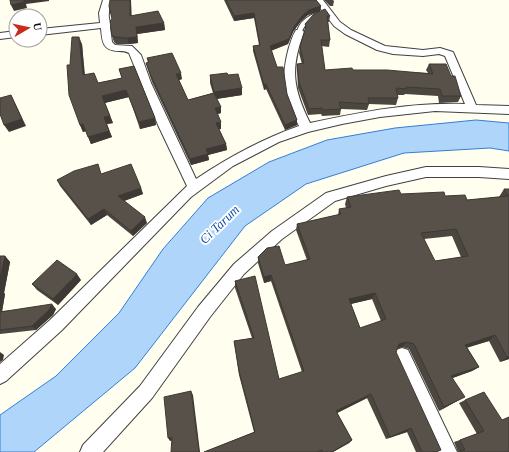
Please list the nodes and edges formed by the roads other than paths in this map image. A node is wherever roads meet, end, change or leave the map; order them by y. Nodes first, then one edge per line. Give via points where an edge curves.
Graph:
1 (107, 0) edge
2 (318, 0) edge
3 (328, 11) edge
4 (107, 25) junction
5 (48, 31) edge
6 (299, 32) joint
7 (472, 108) junction
8 (509, 110) edge
9 (306, 128) junction
10 (509, 174) edge
11 (194, 187) junction
12 (402, 356) dead end
13 (0, 375) edge
14 (90, 452) edge
15 (447, 452) edge

1 - 4 street via 104,13
2 - 7 street via 337,24 381,48 424,53 440,51 449,54
3 - 6 lane via 308,18
4 - 5 street
4 - 11 street via 107,43 110,47 128,47 137,57 174,151
6 - 9 street via 289,67 289,78 294,102
7 - 8 street
7 - 9 street via 435,107 380,113
9 - 11 street via 275,139 229,163
10 - 14 street via 426,172 331,197 277,235 239,269 146,392
11 - 13 street via 56,325
12 - 15 street

